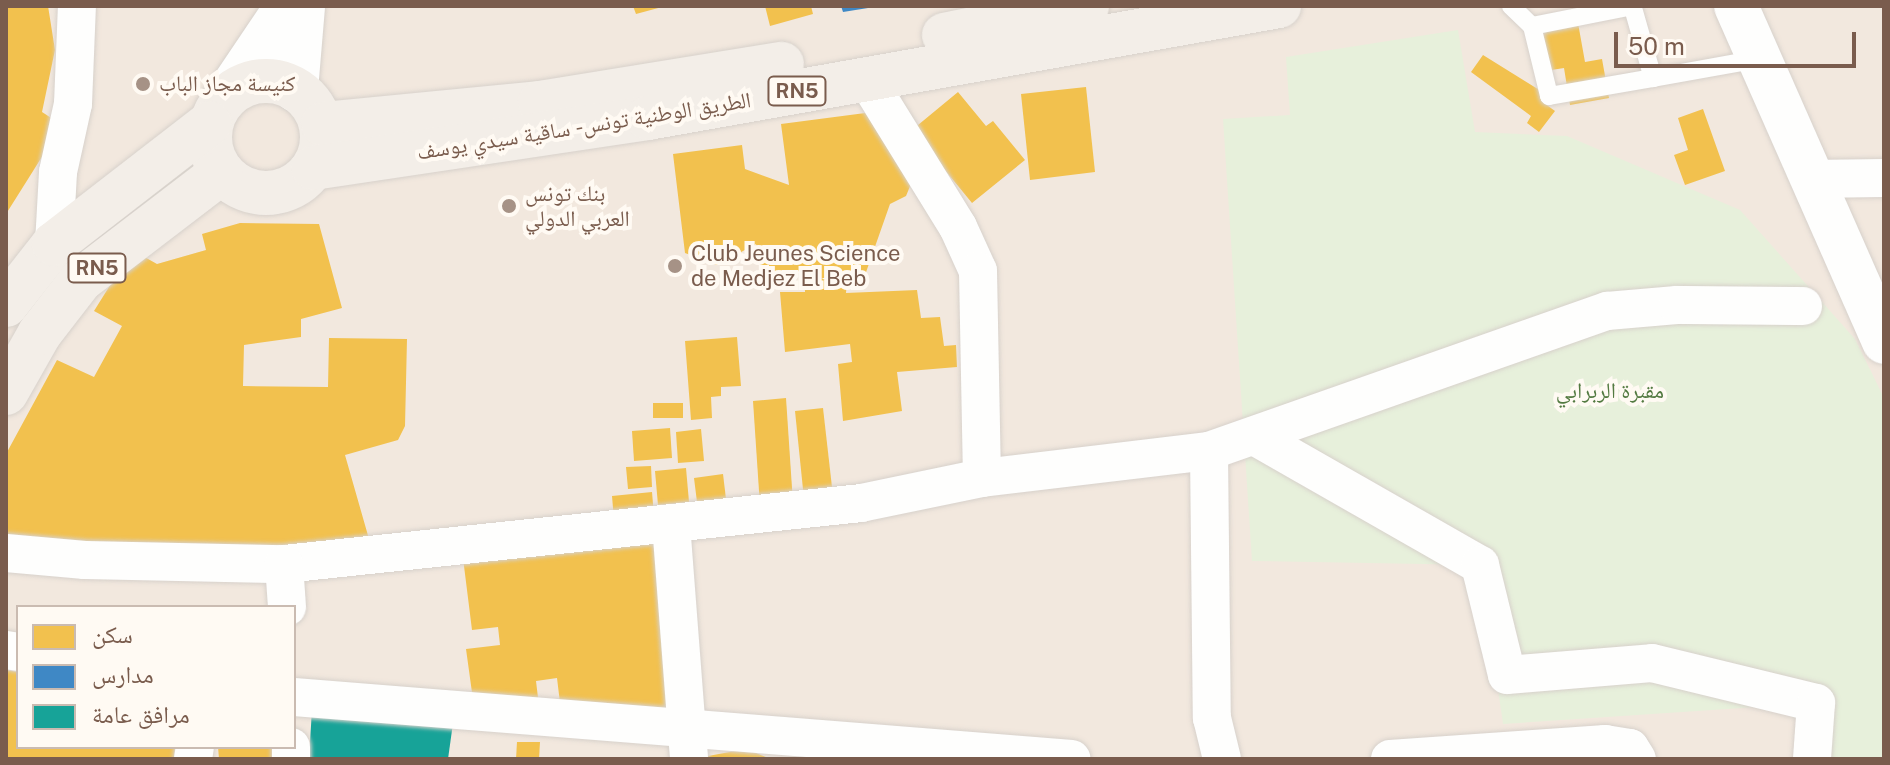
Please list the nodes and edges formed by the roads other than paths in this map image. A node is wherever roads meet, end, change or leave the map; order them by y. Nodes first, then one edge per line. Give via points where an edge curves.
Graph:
1 (77, 6) edge
2 (287, 6) edge
3 (303, 6) edge
4 (1087, 6) edge
5 (1279, 6) edge
6 (1511, 6) edge
7 (1736, 6) edge
8 (1633, 7) edge
9 (1532, 26) junction
10 (1759, 59) junction
11 (866, 78) junction
12 (1653, 78) junction
13 (296, 90) junction
14 (220, 106) junction
15 (323, 124) junction
16 (313, 168) junction
17 (221, 173) junction
18 (1884, 178) edge
19 (1810, 179) junction
20 (54, 244) junction
21 (1874, 296) edge
22 (6, 305) edge
23 (1803, 306) dead end
24 (1884, 342) edge
25 (6, 393) edge
26 (1254, 436) junction
27 (1209, 451) junction
28 (982, 478) junction
29 (671, 524) junction
30 (6, 553) edge
31 (284, 564) junction
32 (287, 605) edge
33 (296, 697) edge
34 (687, 744) edge
35 (1072, 759) edge
36 (1222, 759) edge
37 (1390, 759) edge
38 (1637, 759) edge
39 (1812, 759) edge

1 - 20 street via 73,104 58,172
2 - 14 main road
3 - 13 main road
4 - 15 main road, الطريق الوطنية تونس - ساقية سيدي يوسف / RN5 via 865,50 540,103
5 - 11 main road, الطريق الوطنية تونس - ساقية سيدي يوسف / RN5
6 - 9 lane
7 - 10 main road
8 - 9 lane
8 - 12 lane
9 - 12 lane via 1549,96
10 - 12 lane
10 - 19 main road
11 - 16 main road, الطريق الوطنية تونس - ساقية سيدي يوسف / RN5 via 648,118
11 - 28 street via 958,227 978,271
13 - 14 main road via 267,79
13 - 15 main road
14 - 17 main road via 212,157
14 - 20 main road, RN5
15 - 16 main road
16 - 17 main road via 297,184 265,193 248,191
17 - 25 main road, RN5 via 81,280 40,333
18 - 19 street
19 - 21 main road
20 - 22 main road, RN5
21 - 24 main road
23 - 26 street via 1677,305 1607,311
26 - 27 street
26 - 39 street via 1480,565 1507,675 1652,663 1816,703
27 - 28 street
27 - 36 street via 1212,718
28 - 29 street via 861,503
29 - 31 street
29 - 34 street
30 - 31 street
31 - 32 street
33 - 34 street
34 - 35 street
37 - 38 street via 1605,744 1630,748

